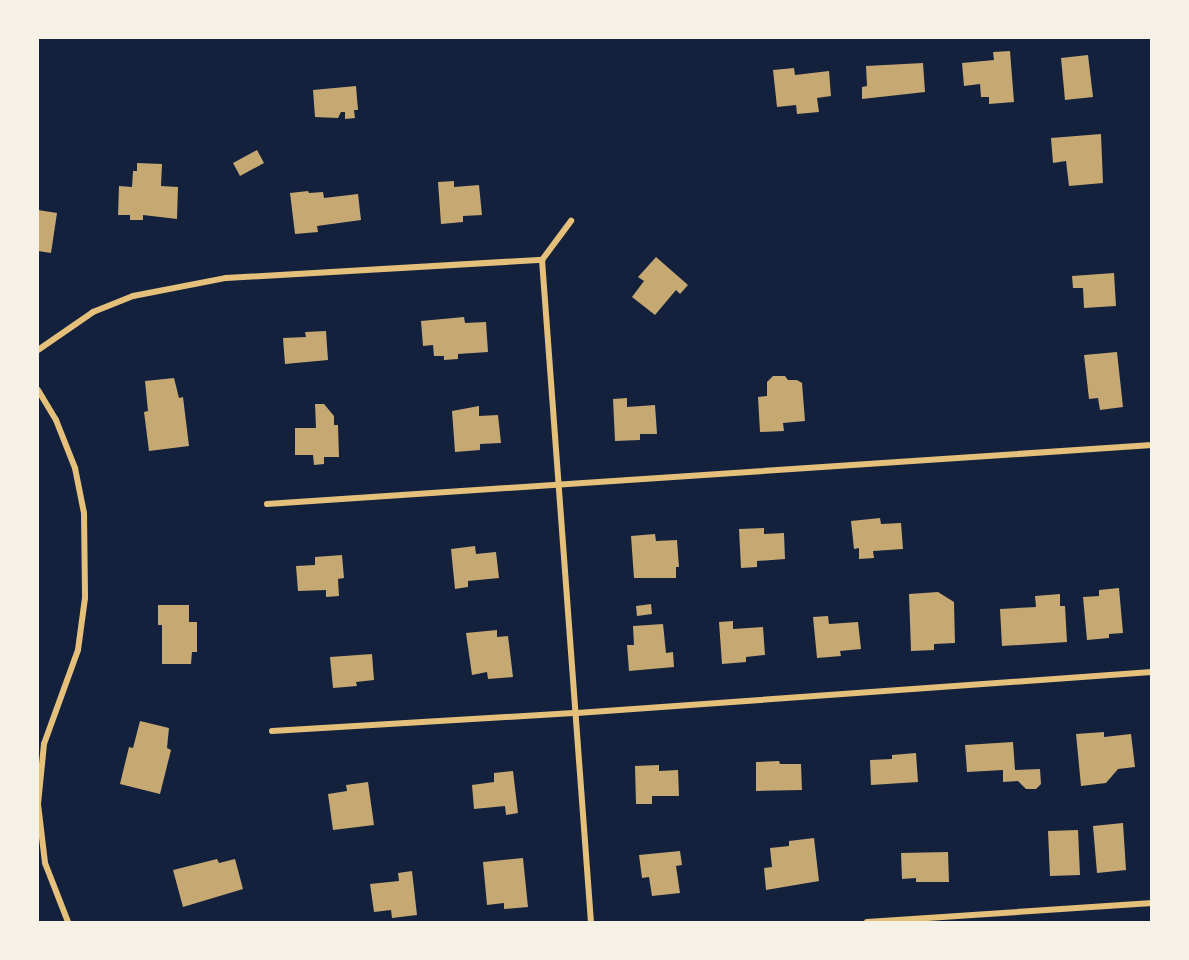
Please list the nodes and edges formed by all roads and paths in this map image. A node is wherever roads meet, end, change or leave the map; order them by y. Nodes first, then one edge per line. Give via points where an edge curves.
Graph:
1 (571, 221) dead end
2 (542, 260) junction
3 (38, 350) edge
4 (38, 390) edge
5 (1152, 446) edge
6 (558, 485) junction
7 (267, 504) dead end
8 (1152, 672) edge
9 (577, 713) junction
10 (272, 731) dead end
11 (1152, 903) edge
12 (69, 922) edge
13 (591, 922) edge
14 (867, 922) edge

1 - 2 street
2 - 3 street via 226,278 133,296 93,312
2 - 6 street
4 - 12 street via 56,420 75,468 84,513 85,598 78,650 44,744 38,804 45,863
5 - 6 street
6 - 7 street
6 - 9 street
8 - 9 street
9 - 10 street
9 - 13 street
11 - 14 street

